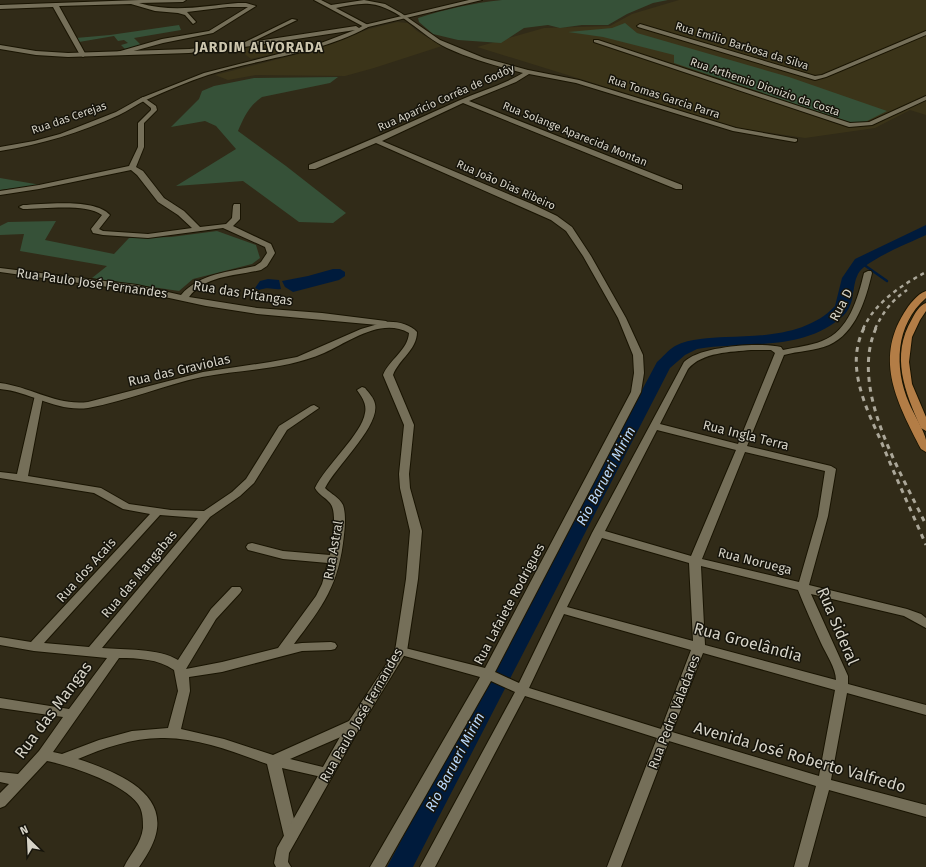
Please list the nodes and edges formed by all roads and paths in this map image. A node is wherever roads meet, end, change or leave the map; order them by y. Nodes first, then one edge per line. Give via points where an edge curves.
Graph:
1 (17, 0) edge
2 (165, 0) edge
3 (183, 0) edge
4 (317, 0) edge
5 (479, 0) edge
6 (104, 2) edge
7 (133, 3) junction
8 (55, 5) junction
9 (27, 6) junction
10 (0, 7) edge
11 (332, 7) junction
12 (180, 12) junction
13 (405, 17) junction
14 (294, 20) dead end
15 (193, 22) dead end
16 (366, 26) junction
17 (640, 26) dead end
18 (926, 33) edge
19 (596, 41) dead end
20 (242, 45) junction
21 (0, 47) edge
22 (119, 53) junction
23 (83, 55) junction
24 (528, 72) junction
25 (926, 98) edge
26 (143, 99) junction
27 (463, 101) junction
28 (795, 140) dead end
29 (376, 141) junction
30 (0, 149) edge
31 (312, 167) dead end
32 (132, 168) junction
33 (679, 187) dead end
34 (0, 193) edge
35 (237, 206) dead end
36 (23, 208) dead end
37 (228, 227) junction
38 (198, 229) junction
39 (0, 270) edge
40 (868, 273) dead end
41 (926, 294) edge
42 (183, 298) junction
43 (926, 306) edge
44 (386, 324) junction
45 (633, 346) joint
46 (780, 353) junction
47 (0, 386) edge
48 (362, 390) dead end
49 (38, 396) junction
50 (314, 408) dead end
51 (654, 426) junction
52 (926, 428) edge
53 (741, 448) junction
54 (926, 449) edge
55 (831, 469) joint
56 (0, 475) edge
57 (22, 478) junction
58 (157, 512) junction
59 (206, 514) junction
60 (598, 533) junction
61 (252, 547) dead end
62 (334, 559) junction
63 (695, 561) junction
64 (803, 587) junction
65 (236, 590) dead end
66 (560, 609) junction
67 (926, 624) edge
68 (0, 640) edge
69 (330, 646) dead end
70 (699, 646) junction
71 (34, 647) junction
72 (93, 651) junction
73 (282, 651) junction
74 (401, 651) junction
75 (116, 654) junction
76 (180, 670) junction
77 (491, 676) junction
78 (842, 686) junction
79 (519, 688) junction
80 (0, 703) edge
81 (926, 710) edge
82 (72, 714) junction
83 (354, 725) junction
84 (173, 733) junction
85 (665, 735) junction
86 (44, 755) junction
87 (64, 758) junction
88 (273, 761) junction
89 (326, 773) junction
90 (0, 777) edge
91 (21, 780) junction
92 (824, 783) junction
93 (0, 802) edge
94 (926, 810) edge
95 (291, 836) junction
96 (131, 867) edge
97 (284, 867) edge
98 (378, 867) edge
99 (427, 867) edge
100 (614, 867) edge
101 (801, 867) edge

1 - 9 street
2 - 3 street
2 - 7 street
4 - 11 street
5 - 13 street
6 - 7 street
6 - 8 street
7 - 12 street via 148,8
8 - 9 street
8 - 23 street
9 - 10 street
11 - 13 street, Rua Aparício Corrêa de Godóy via 371,2
11 - 16 street
12 - 15 street via 187,14
12 - 22 street via 230,1 246,2 253,6 211,32 162,41
13 - 16 street
13 - 24 street, Rua Aparício Corrêa de Godóy via 423,32 461,51
14 - 20 street
16 - 20 street
16 - 26 street, Rua das Cerejas via 323,44 219,70
17 - 18 street, Rua Emílio Barbosa da Silva via 815,78
19 - 25 street, Rua Arthemio Dionizio da Costa via 849,125 870,124
20 - 22 street via 197,50
21 - 23 street via 53,55
22 - 23 street
24 - 27 street, Rua Aparício Corrêa de Godóy via 514,81
24 - 28 street, Rua Tomas Garcia Parra via 577,81 735,130
26 - 30 street, Rua das Cerejas via 118,113 62,135
26 - 32 street via 152,104 154,110 141,123 141,147
27 - 29 street, Rua Aparício Corrêa de Godóy
27 - 33 street, Rua Solange Aparecida Montan
29 - 31 street, Rua Aparício Corrêa de Godóy
29 - 45 street, Rua João Dias Ribeiro via 529,206 563,224 587,256 622,318
32 - 34 street
32 - 38 street via 161,200
35 - 37 street via 236,219
36 - 38 street, Rua das Pitangas via 98,209 106,215 95,229 103,233 148,236
37 - 38 street, Rua das Pitangas
37 - 42 street, Rua das Pitangas via 268,246 271,253 258,268 208,279 188,290
39 - 42 street, Rua Paulo José Fernandes via 137,288
40 - 46 street, Rua D via 850,321 839,335 826,343
41 - 54 main road via 904,318 899,332 894,366 904,399
42 - 44 street, Rua das Pitangas via 257,311
43 - 52 main road via 916,317 904,352 903,365 911,396
44 - 49 street, Rua das Graviolas via 290,362 219,371 100,402 70,406
44 - 74 street, Rua Paulo José Fernandes via 409,329 414,336 388,375 409,425 404,474 416,532 412,580
45 - 77 street, Rua Lafaiete Rodrigues via 638,355 636,392
46 - 51 street via 775,347 759,346 711,354 689,361
46 - 53 street, Rua Pedro Valadares
47 - 49 street, Rua das Graviolas via 20,389
48 - 62 street, Rua Astral via 370,404 367,420 320,488 336,501 339,508
49 - 57 street
50 - 59 street, Rua das Mangabas via 283,428 250,481
51 - 53 street, Rua Ingla Terra
51 - 60 street
53 - 55 street, Rua Ingla Terra
53 - 63 street, Rua Pedro Valadares
55 - 64 street, Rua Sideral via 823,516
56 - 57 street, Rua das Mangabas
57 - 58 street, Rua das Mangabas via 97,490 127,507
58 - 59 street, Rua das Mangabas
58 - 71 street, Rua dos Acais
59 - 72 street, Rua das Mangabas
60 - 63 street, Rua Noruega
60 - 66 street
61 - 62 street via 272,554 297,558
62 - 73 street, Rua Astral via 326,590
63 - 64 street, Rua Noruega
63 - 70 street, Rua Pedro Valadares
64 - 67 street, Rua Noruega via 907,613
64 - 78 street, Rua Sideral via 842,676
65 - 76 street via 217,608
66 - 70 street, Rua Groelândia
66 - 79 street
68 - 71 street
69 - 73 street
70 - 78 street, Rua Groelândia
70 - 85 street, Rua Pedro Valadares
71 - 72 street
72 - 75 street
73 - 76 street via 222,667
74 - 77 street, Avenida José Roberto Valfredo
74 - 83 street, Rua Paulo José Fernandes
75 - 76 street via 159,657 170,661
75 - 82 street, Rua das Mangas
76 - 84 street via 184,691
77 - 79 street, Avenida José Roberto Valfredo
77 - 98 street, Rua Lafaiete Rodrigues
78 - 81 street, Rua Groelândia
78 - 92 street, Rua Sideral
79 - 85 street, Avenida José Roberto Valfredo
79 - 99 street
80 - 82 street
82 - 86 street, Rua das Mangas
83 - 88 street
83 - 89 street, Rua Paulo José Fernandes
84 - 87 street via 155,733 118,740
84 - 88 street via 238,748
85 - 92 street, Avenida José Roberto Valfredo
85 - 100 street, Rua Pedro Valadares
86 - 87 street
86 - 91 street, Rua das Mangas
87 - 96 street via 120,783 139,796 148,808 150,823 147,844
88 - 89 street
88 - 95 street
89 - 95 street, Rua Paulo José Fernandes
90 - 91 street
91 - 93 street, Rua das Mangas
92 - 94 street, Avenida José Roberto Valfredo
92 - 101 street, Rua Sideral
95 - 97 street, Rua Paulo José Fernandes via 282,852 281,863

